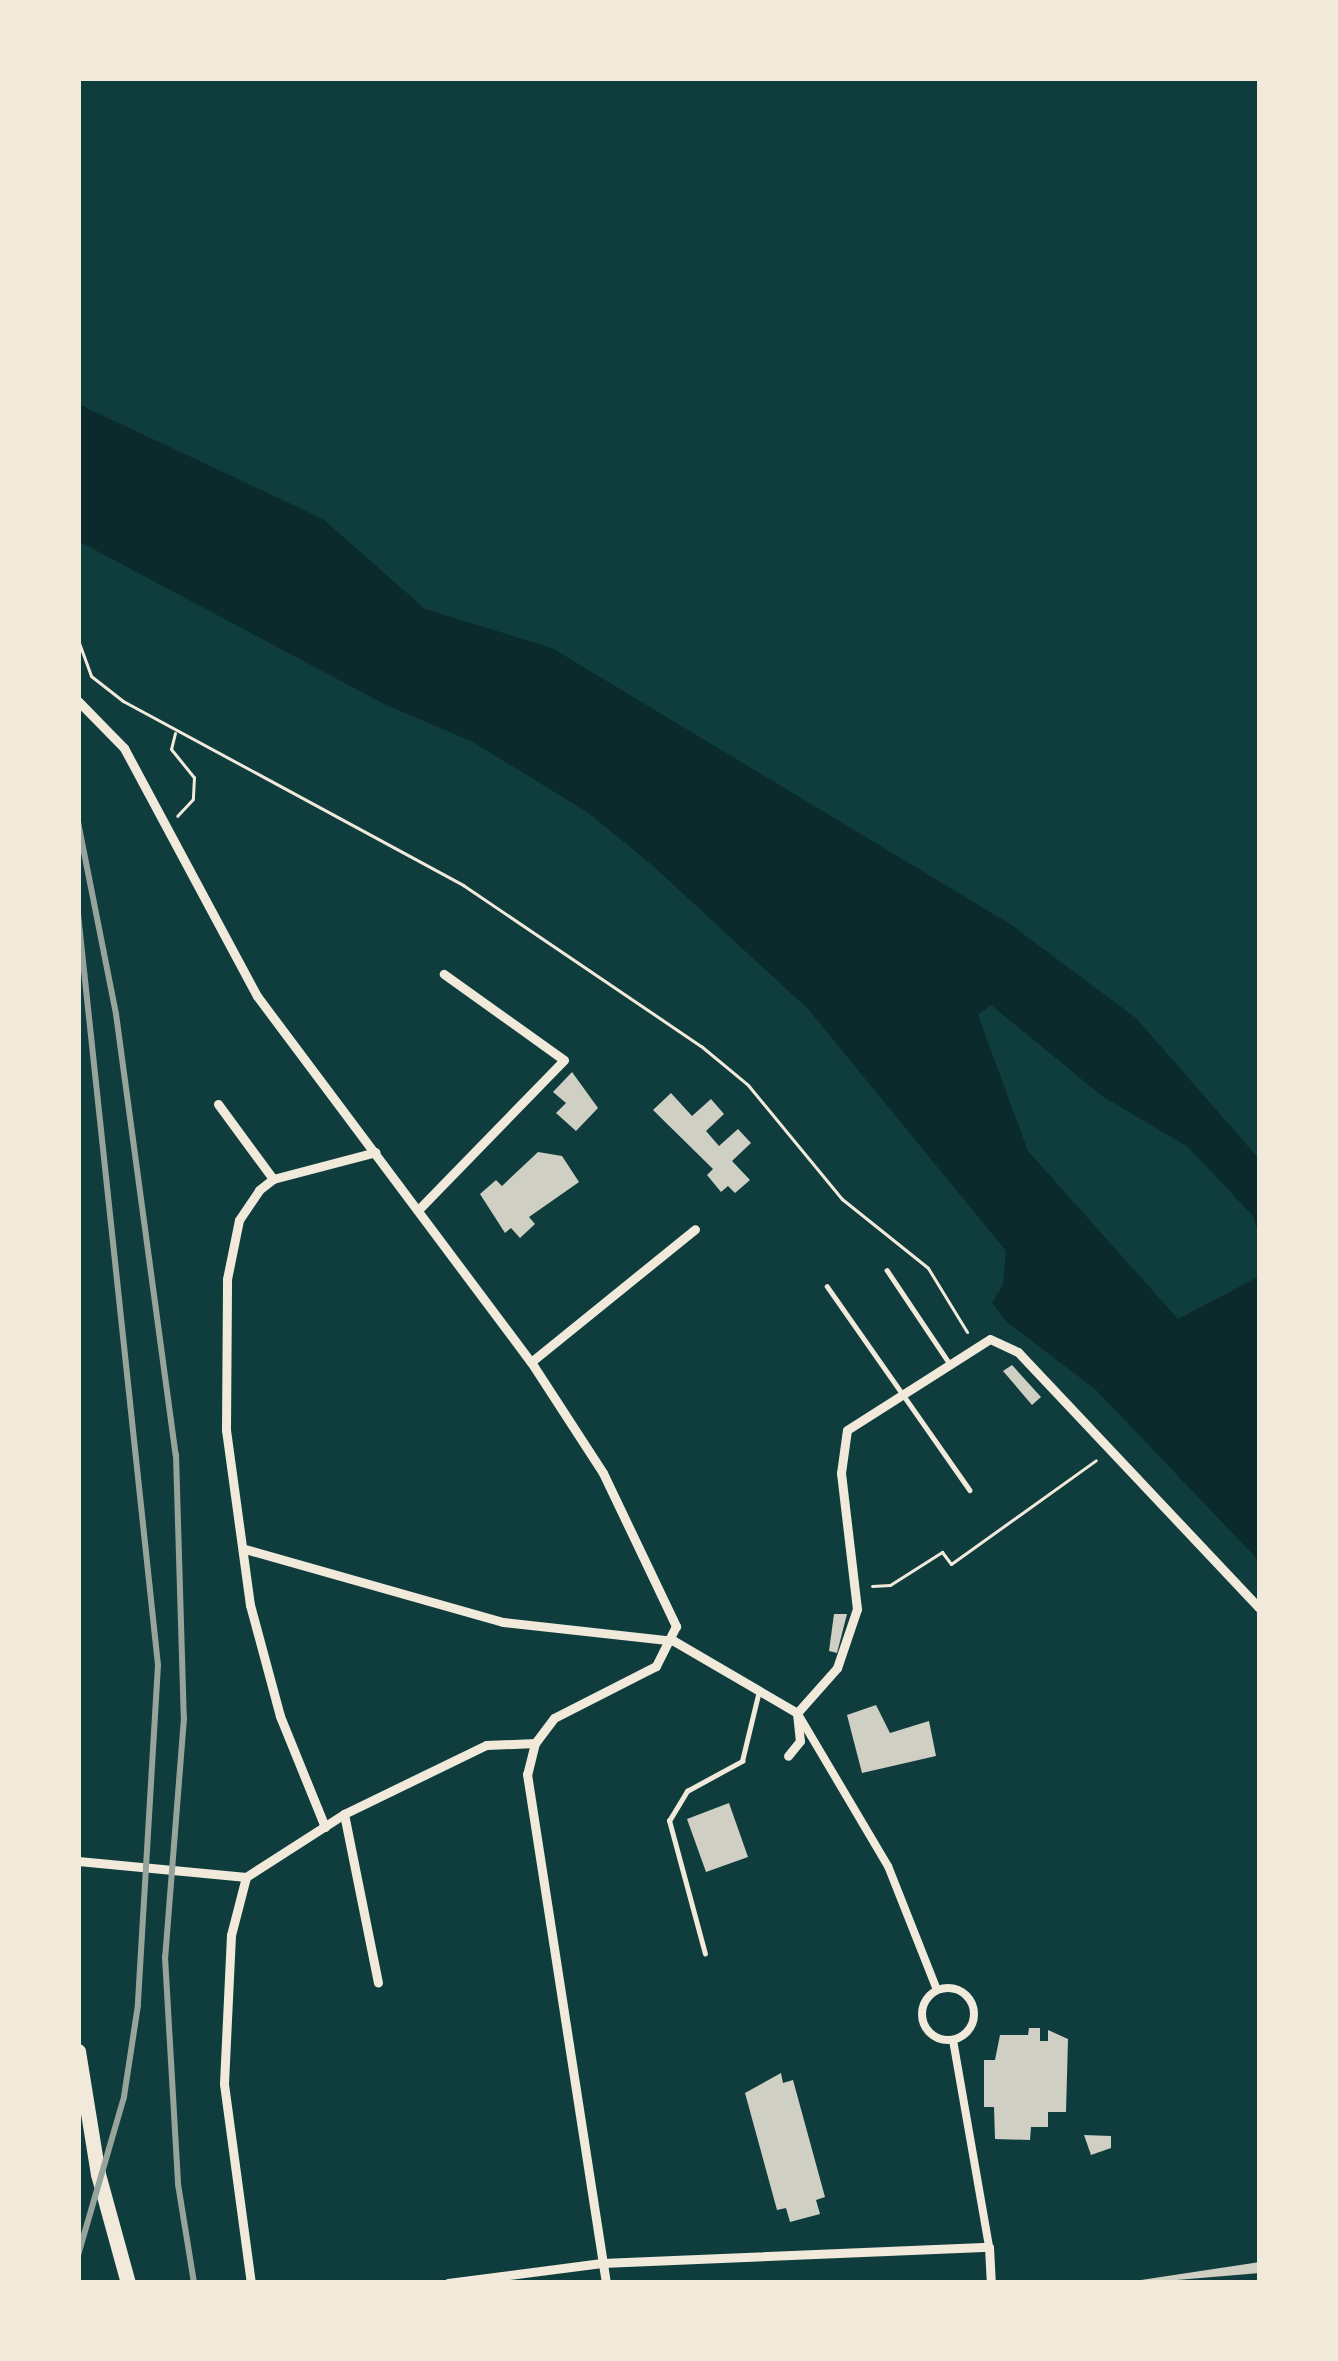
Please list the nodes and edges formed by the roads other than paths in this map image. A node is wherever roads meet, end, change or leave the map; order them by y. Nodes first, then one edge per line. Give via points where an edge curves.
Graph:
1 (78, 701) edge
2 (444, 974) dead end
3 (218, 1104) dead end
4 (376, 1152) junction
5 (274, 1179) junction
6 (420, 1208) junction
7 (695, 1229) dead end
8 (887, 1270) dead end
9 (826, 1286) dead end
10 (531, 1362) junction
11 (950, 1364) junction
12 (904, 1396) junction
13 (970, 1490) dead end
14 (244, 1549) junction
15 (1260, 1609) edge
16 (674, 1641) junction
17 (761, 1689) junction
18 (797, 1714) junction
19 (535, 1743) junction
20 (788, 1756) dead end
21 (344, 1814) junction
22 (325, 1827) junction
23 (78, 1861) edge
24 (246, 1877) junction
25 (706, 1954) dead end
26 (378, 1983) dead end
27 (937, 1990) junction
28 (953, 2040) junction
29 (78, 2051) edge
30 (988, 2247) junction
31 (602, 2263) junction
32 (128, 2282) edge
33 (250, 2283) edge
34 (448, 2283) edge
35 (606, 2283) edge
36 (991, 2283) edge

1 - 4 street via 124,748 230,955
2 - 6 street via 564,1060
3 - 5 street
4 - 5 street
4 - 6 street
5 - 14 street via 239,1220 224,1320 226,1430
6 - 10 street
7 - 10 street
8 - 11 lane
9 - 12 lane
10 - 16 street via 603,1473 669,1607
11 - 12 street
11 - 15 street via 976,1346 1008,1344
12 - 13 lane
12 - 18 street via 847,1430 842,1479 859,1587 846,1652
14 - 16 street via 503,1622
14 - 22 street via 259,1645
16 - 17 street
16 - 19 street via 656,1666 573,1706
17 - 18 street
17 - 25 lane via 742,1761 687,1791 669,1821
18 - 20 street via 800,1741
18 - 27 street via 889,1866
19 - 21 street via 486,1745
19 - 31 street via 528,1794
21 - 22 street
21 - 26 street
22 - 24 street
23 - 24 street
24 - 33 street via 231,1936 224,2084
27 - 28 street via 923,2003 922,2022 934,2037
27 - 28 street via 964,1993 974,2010 967,2032
28 - 30 street
29 - 32 main road via 98,2174
30 - 31 street
30 - 36 street
31 - 34 street
31 - 35 street

